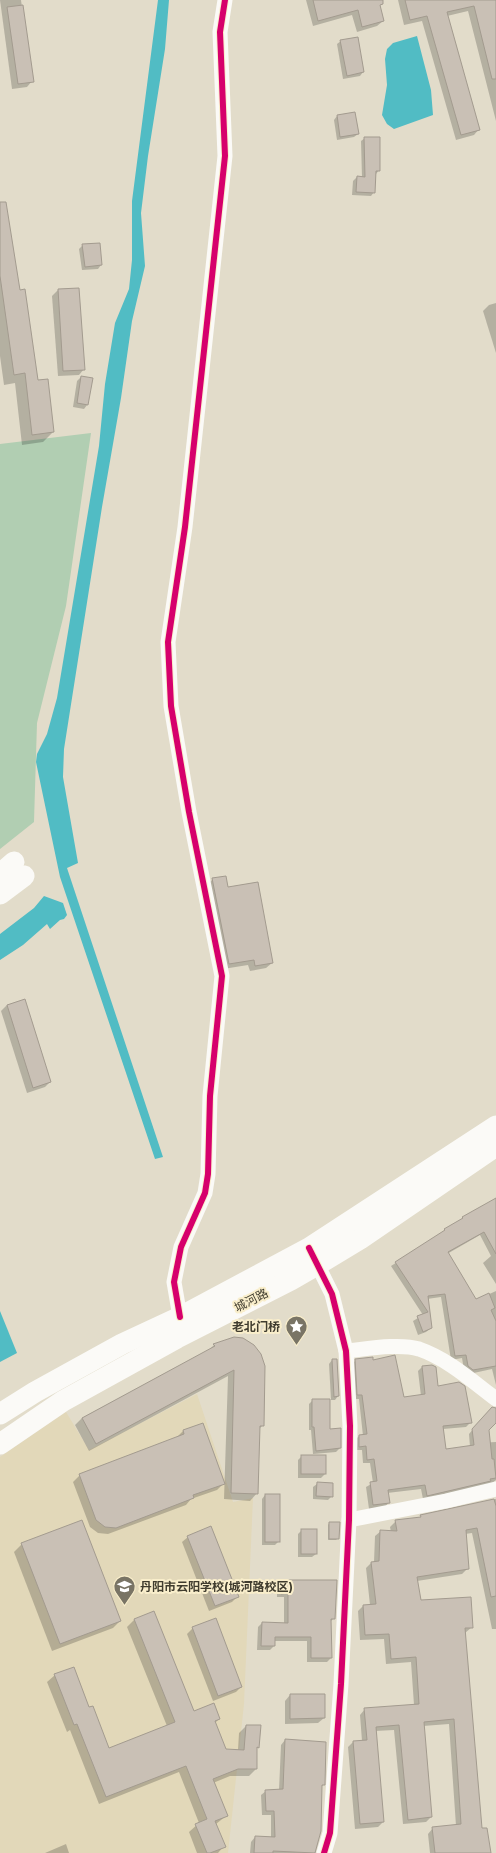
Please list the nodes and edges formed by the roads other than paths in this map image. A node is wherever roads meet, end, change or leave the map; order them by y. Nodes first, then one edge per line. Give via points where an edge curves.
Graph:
1 (225, 0) edge
2 (12, 871) edge
3 (0, 894) edge
4 (496, 1126) edge
5 (496, 1146) edge
6 (313, 1256) junction
7 (180, 1318) junction
8 (346, 1351) junction
9 (496, 1399) edge
10 (0, 1414) edge
11 (0, 1444) edge
12 (496, 1489) edge
13 (349, 1520) junction
14 (324, 1853) edge

1 - 7 street via 220,32 225,156 185,527 168,642 173,713 189,812 222,976 210,1096 208,1174 205,1193 181,1247 174,1282
2 - 3 main road
4 - 6 main road, 城河路
5 - 6 main road, 城河路 via 360,1239
6 - 7 main road, 城河路
6 - 8 street via 332,1294
6 - 11 main road, 城河路 via 291,1280 176,1338 63,1401
7 - 10 main road, 城河路 via 122,1344
8 - 9 street via 381,1347 418,1349 443,1360
8 - 13 street via 350,1426
12 - 13 street
13 - 14 street via 330,1833

